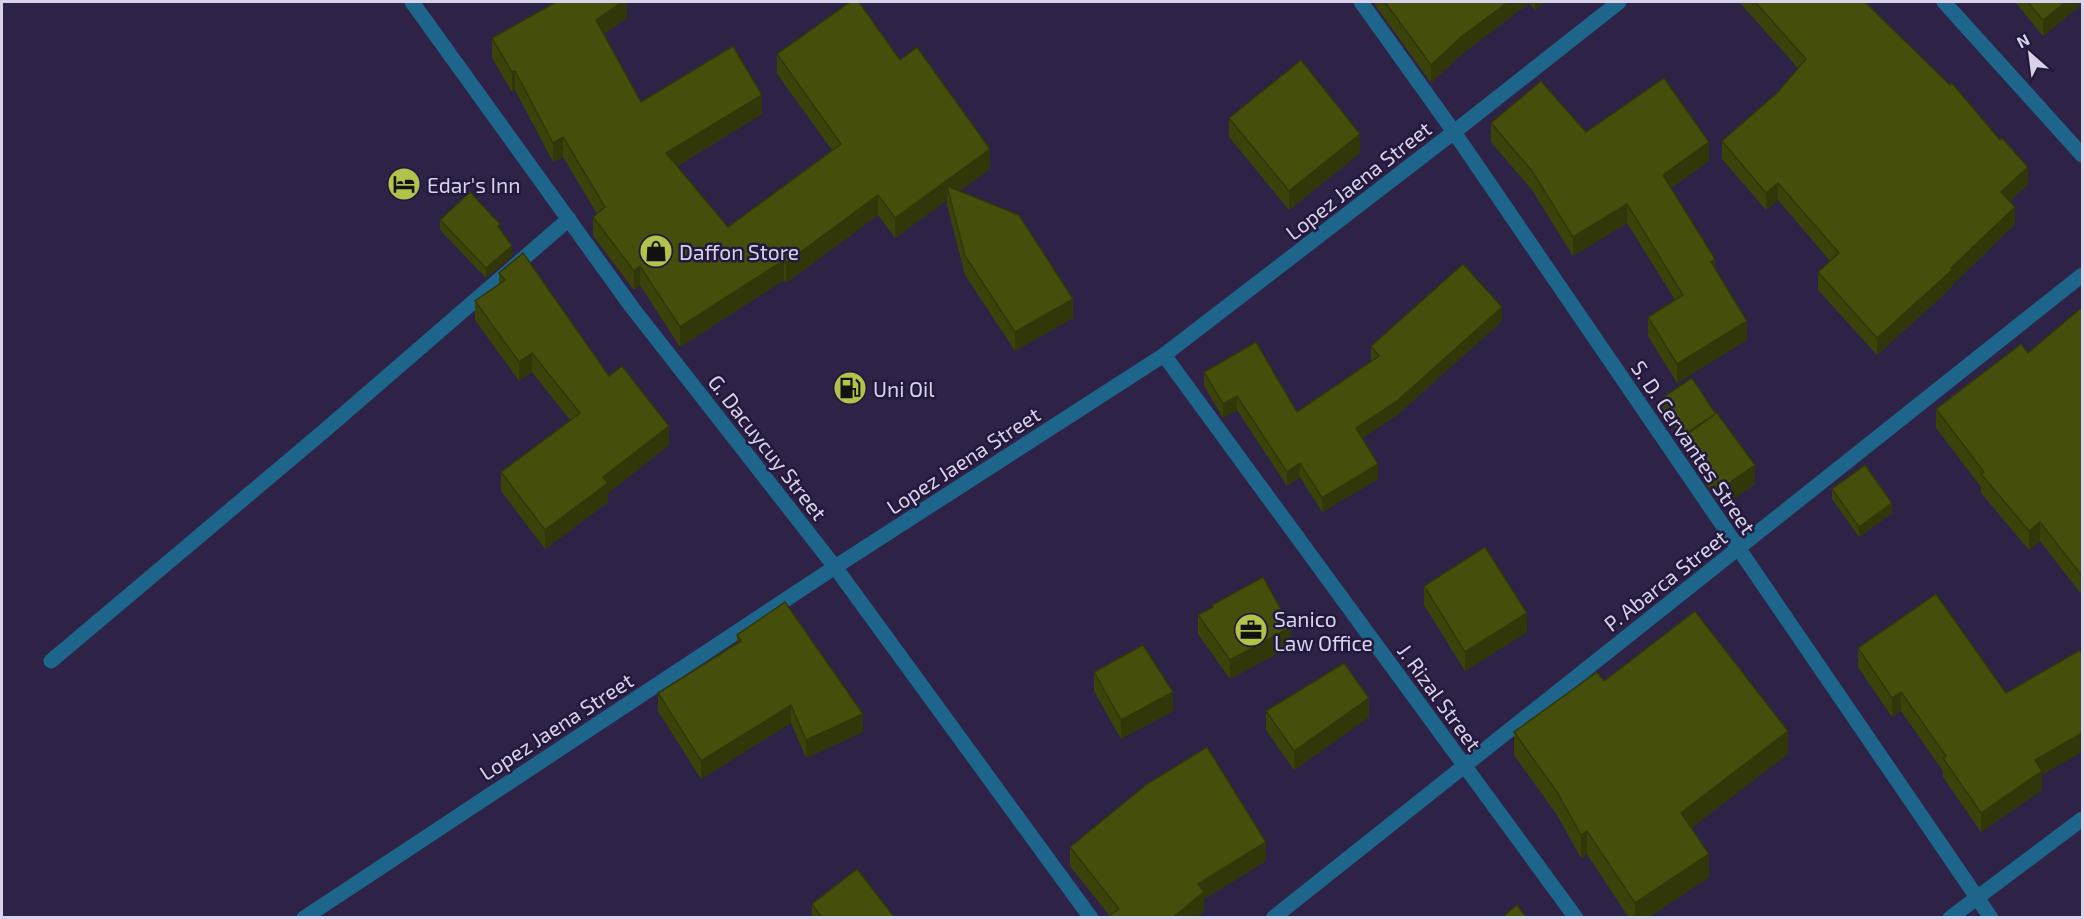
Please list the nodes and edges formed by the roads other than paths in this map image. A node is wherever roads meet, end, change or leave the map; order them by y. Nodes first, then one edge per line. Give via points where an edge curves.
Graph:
1 (412, 2) edge
2 (1360, 2) edge
3 (1619, 2) edge
4 (1944, 2) edge
5 (1454, 132) junction
6 (2082, 155) edge
7 (569, 219) junction
8 (2082, 275) edge
9 (1164, 355) junction
10 (1739, 549) junction
11 (835, 567) junction
12 (51, 661) dead end
13 (1465, 766) junction
14 (2082, 819) edge
15 (1977, 898) junction
16 (304, 918) edge
17 (1091, 918) edge
18 (1273, 918) edge
19 (1576, 918) edge
20 (1950, 918) edge
21 (1990, 918) edge

1 - 7 street, G. Dacuycuy Street
2 - 5 street, S. D. Cervantes Street
3 - 5 street, Lopez Jaena Street
4 - 6 street
5 - 9 street, Lopez Jaena Street
5 - 10 street, S. D. Cervantes Street
7 - 11 street, G. Dacuycuy Street via 631,306
7 - 12 street
8 - 10 street, P. Abarca Street
9 - 11 street, Lopez Jaena Street
9 - 13 street, J. Rizal Street
10 - 13 street, P. Abarca Street
10 - 15 street, S. D. Cervantes Street
11 - 16 street, Lopez Jaena Street
11 - 17 street, G. Dacuycuy Street
13 - 18 street, P. Abarca Street
13 - 19 street, J. Rizal Street
14 - 15 street
15 - 20 street
15 - 21 street, S. D. Cervantes Street

